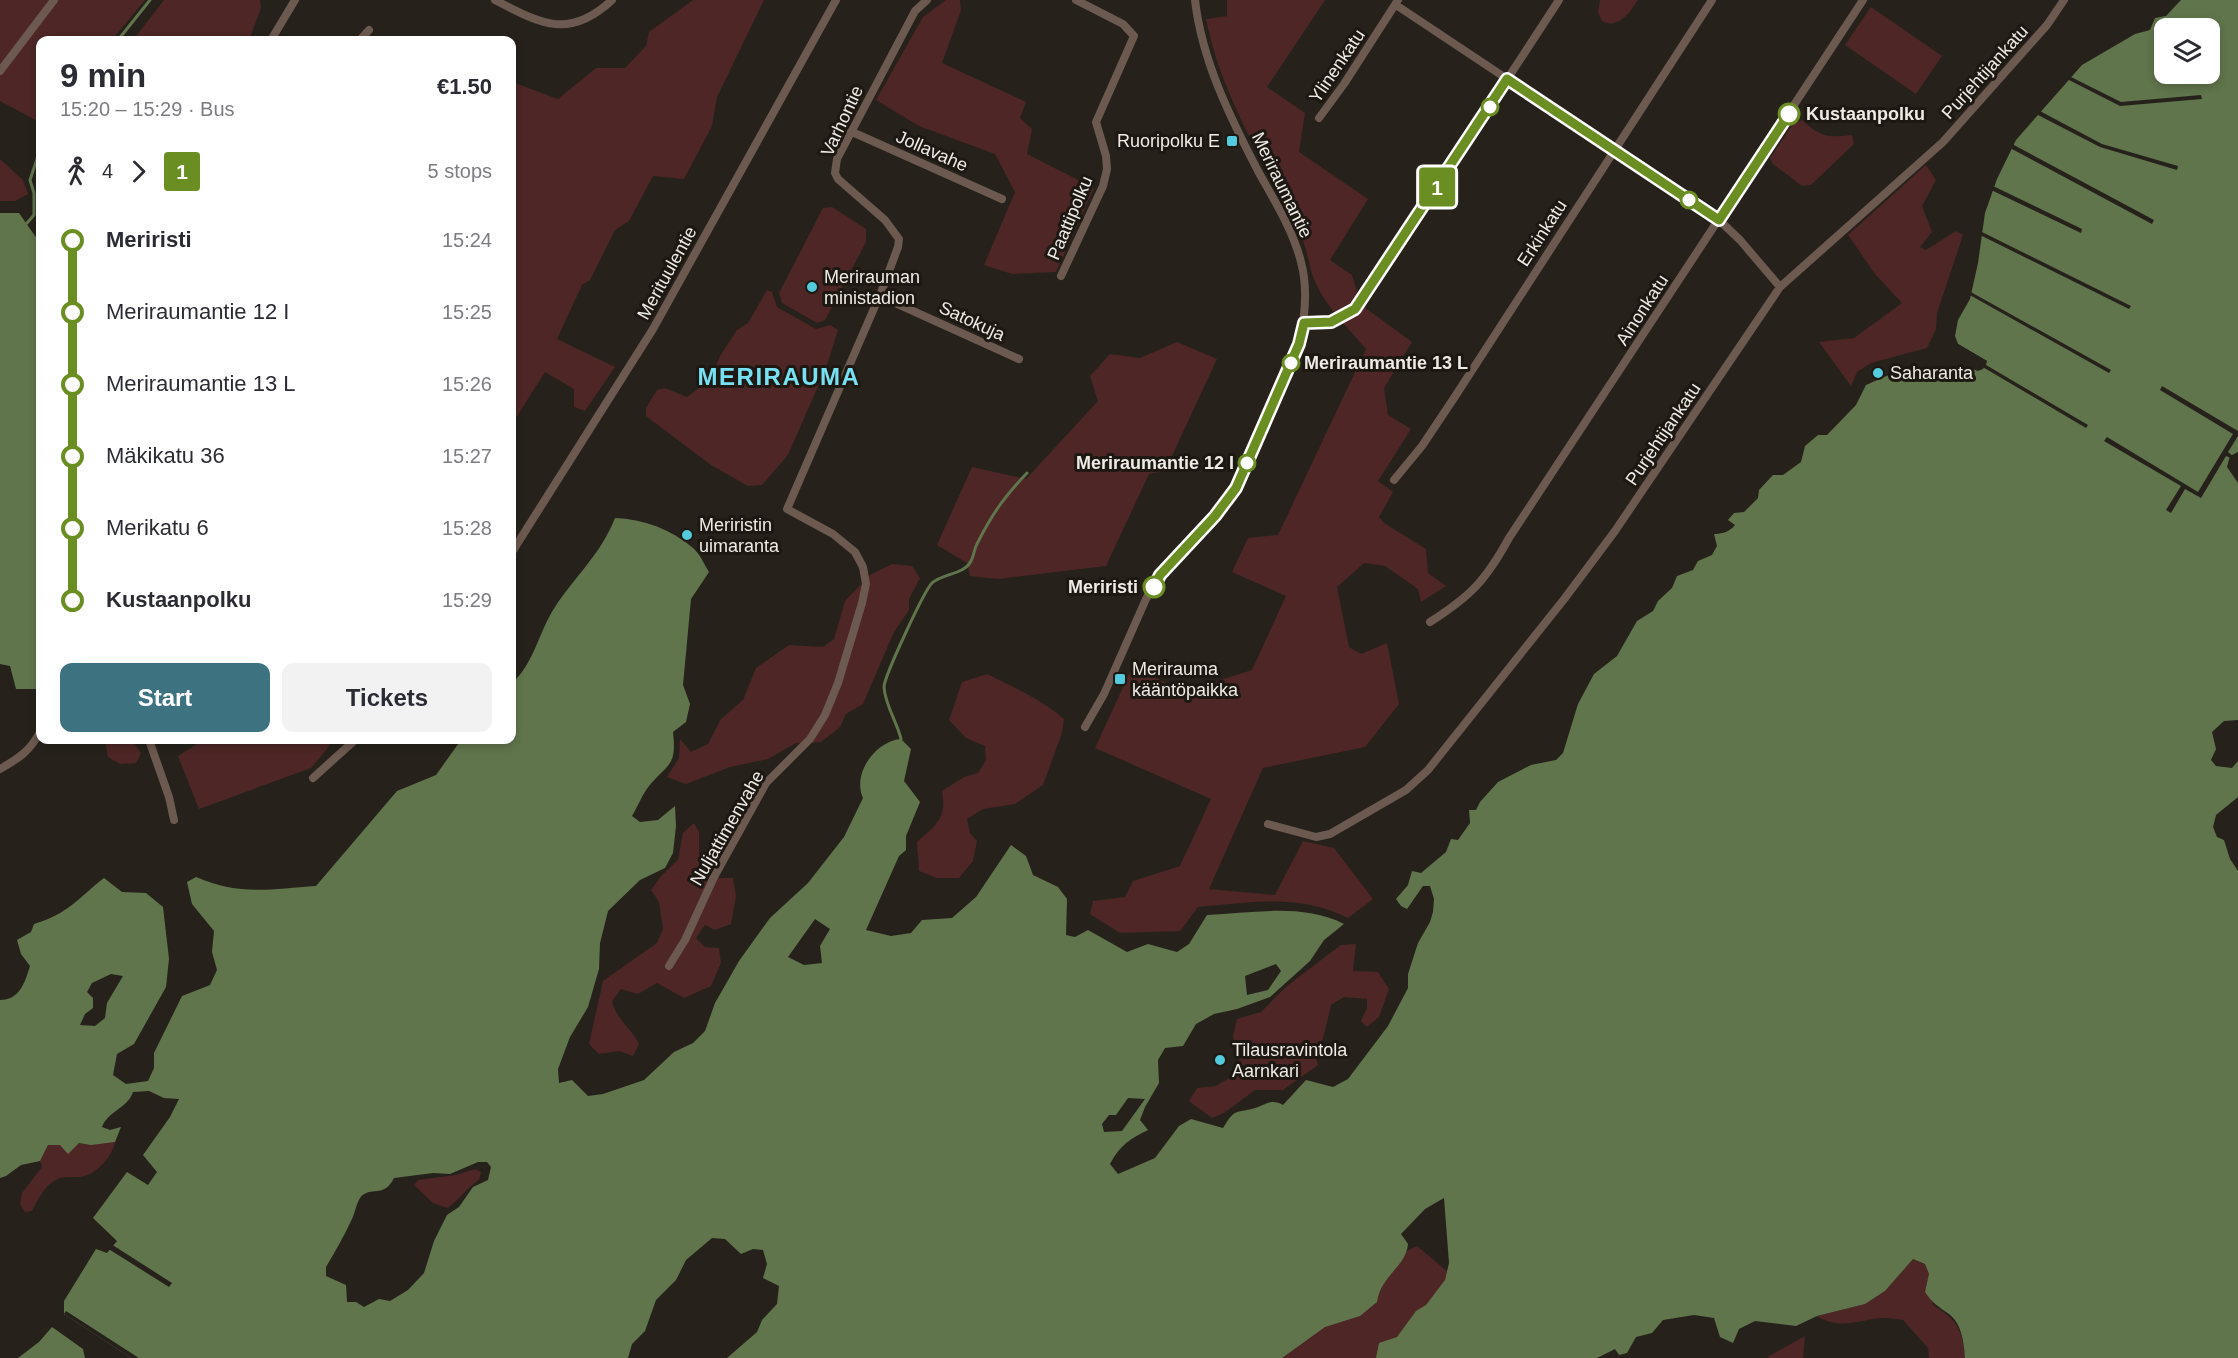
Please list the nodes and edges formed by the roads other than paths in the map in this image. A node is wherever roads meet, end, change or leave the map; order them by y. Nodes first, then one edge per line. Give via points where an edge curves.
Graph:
1 (54, 0) edge
2 (495, 0) edge
3 (612, 0) edge
4 (836, 0) edge
5 (927, 0) edge
6 (1076, 0) edge
7 (1195, 0) edge
8 (1559, 0) edge
9 (1712, 0) edge
10 (1863, 0) edge
11 (2064, 0) edge
12 (291, 1) edge
13 (1397, 2) edge
14 (369, 30) dead end
15 (273, 36) edge
16 (364, 36) edge
17 (0, 71) edge
18 (1507, 79) junction
19 (1319, 118) dead end
20 (850, 131) junction
21 (1613, 151) junction
22 (1002, 199) dead end
23 (1719, 220) junction
24 (1061, 276) dead end
25 (1780, 286) junction
26 (880, 296) junction
27 (1304, 323) junction
28 (1019, 360) dead end
29 (1394, 480) dead end
30 (787, 509) joint
31 (516, 546) edge
32 (1430, 622) dead end
33 (1086, 727) dead end
34 (36, 740) edge
35 (150, 744) edge
36 (351, 744) edge
37 (0, 769) edge
38 (313, 778) dead end
39 (174, 820) dead end
40 (1269, 824) dead end
41 (669, 966) dead end

1 - 17 street
2 - 3 street via 536,20 561,25 581,21
4 - 31 street, Merituulentie via 654,329
5 - 20 street, Varhontie via 915,11
6 - 24 street, Paattipolku via 1123,24 1134,36 1096,122 1106,156 1103,186
7 - 27 street, Meriraumantie via 1217,85 1294,242 1303,272
8 - 18 street
9 - 21 street, Erkinkatu
10 - 23 street, Ainonkatu
11 - 25 street, Purjehtijankatu via 2040,33 1943,142
12 - 15 street
13 - 18 street
13 - 19 street, Ylinenkatu
14 - 16 street
18 - 21 street
18 - 27 street via 1355,309 1331,322
20 - 22 street, Jollavahe
20 - 26 street, Varhontie via 835,173 885,220 899,239
21 - 23 street
21 - 29 street, Erkinkatu via 1456,395
23 - 25 street
23 - 32 street, Ainonkatu via 1486,577 1464,599
25 - 40 street, Purjehtijankatu via 1615,531 1428,771 1406,789 1330,834 1317,837
26 - 28 street, Satokuja
26 - 30 street, Varhontie
27 - 33 street, Meriraumantie via 1299,344 1236,488 1160,575
30 - 41 street, Nuljattimenvahe via 833,534 855,552 866,584 862,603 825,715 810,739 766,783
34 - 37 street via 22,757
35 - 39 street
36 - 38 street

